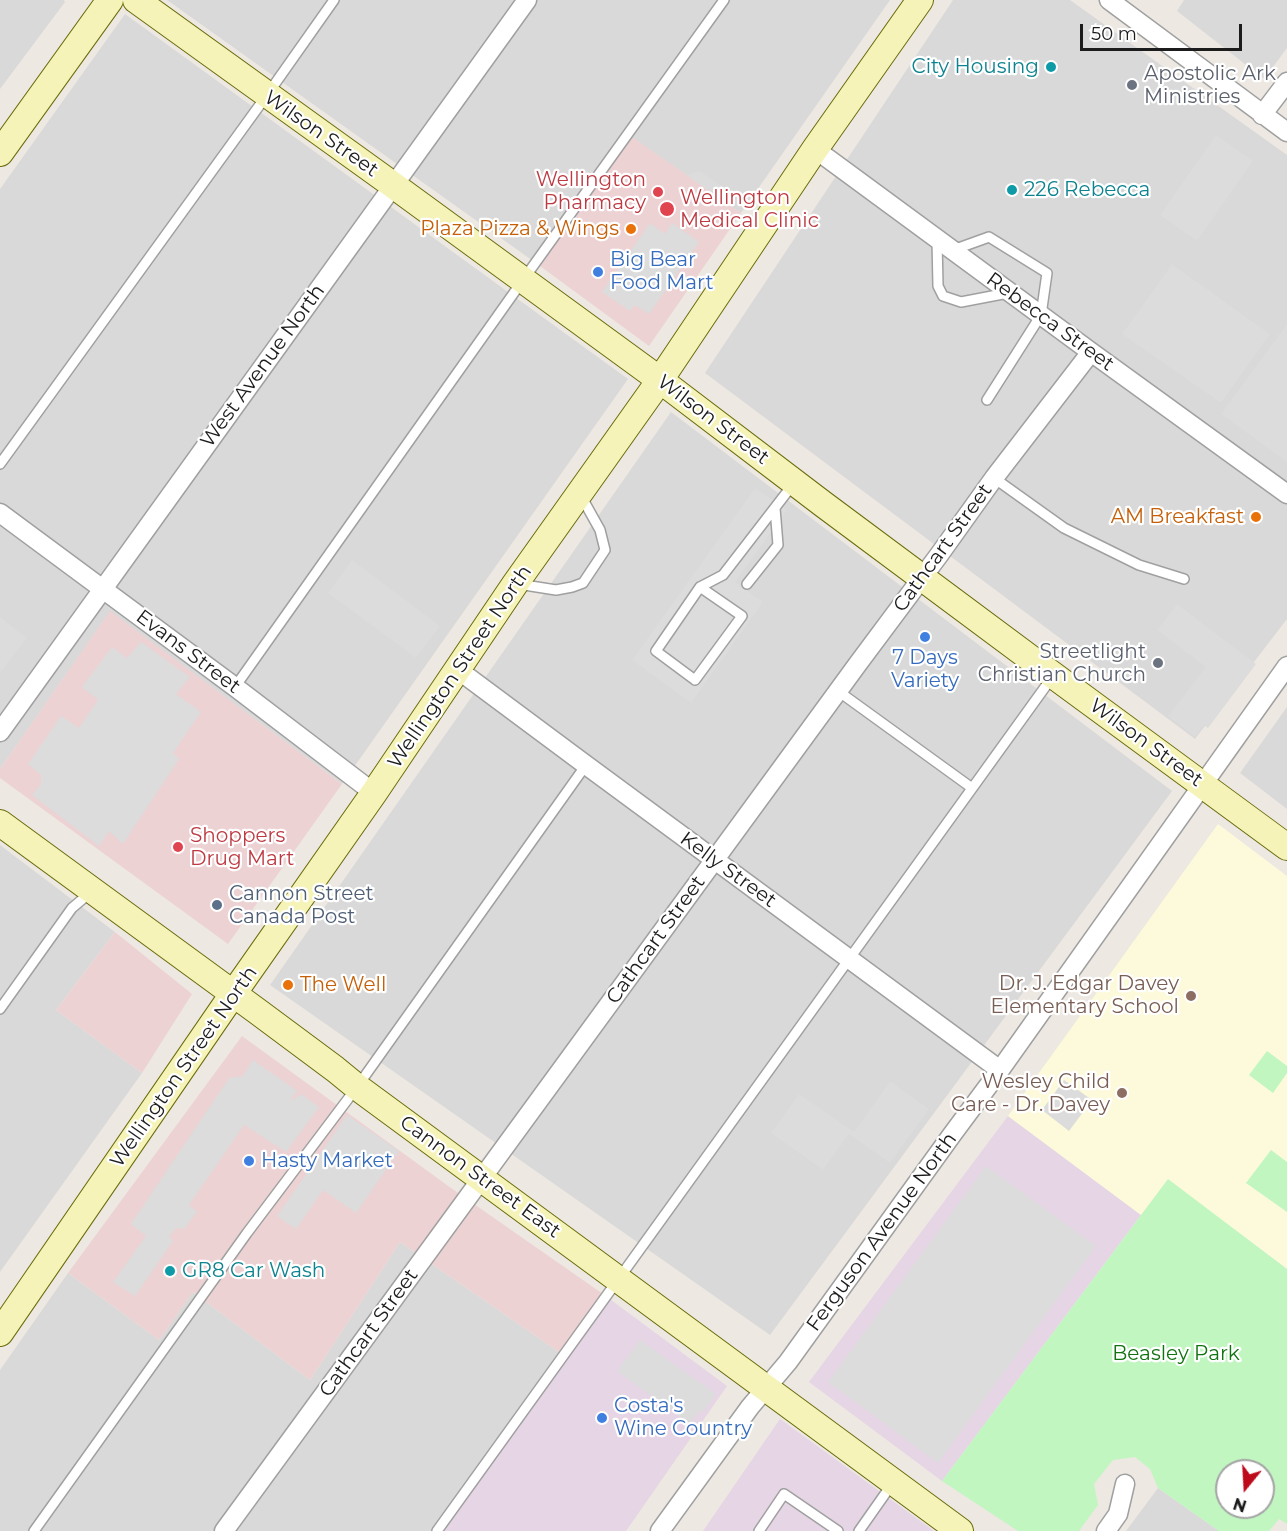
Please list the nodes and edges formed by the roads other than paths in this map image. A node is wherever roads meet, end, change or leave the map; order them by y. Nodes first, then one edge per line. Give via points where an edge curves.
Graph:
1 (110, 0) edge
2 (136, 0) edge
3 (334, 0) edge
4 (527, 0) edge
5 (724, 0) edge
6 (920, 0) edge
7 (1109, 0) edge
8 (1287, 82) edge
9 (267, 95) junction
10 (1262, 115) junction
11 (1287, 132) edge
12 (815, 149) junction
13 (0, 153) edge
14 (393, 185) junction
15 (937, 239) junction
16 (952, 250) junction
17 (523, 280) junction
18 (1010, 293) junction
19 (1041, 315) junction
20 (1091, 352) junction
21 (660, 380) junction
22 (987, 400) dead end
23 (0, 464) edge
24 (994, 478) junction
25 (795, 482) junction
26 (579, 494) junction
27 (1287, 494) edge
28 (776, 508) junction
29 (0, 513) edge
30 (922, 578) junction
31 (1184, 579) dead end
32 (515, 584) junction
33 (747, 584) dead end
34 (700, 587) junction
35 (103, 588) junction
36 (458, 669) junction
37 (1053, 675) junction
38 (1284, 678) edge
39 (235, 687) junction
40 (838, 690) junction
41 (0, 732) edge
42 (586, 765) junction
43 (1202, 784) junction
44 (972, 788) junction
45 (374, 793) junction
46 (0, 823) edge
47 (1287, 847) edge
48 (714, 860) junction
49 (93, 891) junction
50 (850, 959) junction
51 (233, 994) junction
52 (0, 1009) edge
53 (1000, 1070) junction
54 (357, 1087) junction
55 (482, 1178) junction
56 (619, 1278) junction
57 (0, 1333) edge
58 (766, 1388) junction
59 (893, 1482) junction
60 (1125, 1484) dead end
61 (34, 1531) edge
62 (224, 1531) edge
63 (437, 1531) edge
64 (660, 1531) edge
65 (759, 1531) edge
66 (838, 1531) edge
67 (859, 1531) edge
68 (960, 1531) edge
69 (1106, 1531) edge

1 - 13 main road
2 - 9 main road, Wilson Street
3 - 9 lane
4 - 14 street, West Avenue North
5 - 17 lane
6 - 12 main road, Wellington Street North
7 - 10 street
8 - 10 street
9 - 14 main road, Wilson Street
9 - 23 lane
10 - 11 street
12 - 15 street, Rebecca Street
12 - 21 main road, Wellington Street North
14 - 17 main road, Wilson Street
14 - 35 street, West Avenue North
15 - 16 street, Rebecca Street
15 - 18 lane via 938,286 943,296 961,302
16 - 18 street, Rebecca Street
16 - 19 lane via 989,237 1047,273
17 - 21 main road, Wilson Street
17 - 39 lane
18 - 19 street, Rebecca Street
19 - 20 street, Rebecca Street
19 - 22 lane
20 - 24 street, Cathcart Street
20 - 27 street, Rebecca Street
21 - 25 main road, Wilson Street
21 - 26 main road, Wellington Street North
24 - 30 street, Cathcart Street
24 - 31 lane via 1064,528 1139,565
25 - 28 lane
25 - 30 main road, Wilson Street
26 - 32 main road, Wellington Street North
26 - 32 lane via 600,530 605,550 583,583 556,590
28 - 33 lane via 778,545
28 - 34 lane via 723,575
29 - 35 street, Evans Street
30 - 37 main road, Wilson Street
30 - 40 street, Cathcart Street
32 - 36 main road, Wellington Street North
34 - 34 lane via 742,616 696,680 656,651
35 - 39 street, Evans Street
35 - 41 street, West Avenue North
36 - 42 street, Kelly Street
36 - 45 main road, Wellington Street North
37 - 43 main road, Wilson Street
37 - 44 lane
38 - 43 street, Ferguson Avenue North
39 - 45 street, Evans Street
40 - 44 lane
40 - 48 street, Cathcart Street
42 - 48 street, Kelly Street
42 - 54 lane
43 - 47 main road, Wilson Street
43 - 53 street, Ferguson Avenue North
44 - 50 lane
45 - 51 main road, Wellington Street North
46 - 49 main road, Cannon Street East
48 - 50 street, Kelly Street
48 - 55 street, Cathcart Street
49 - 51 main road, Cannon Street East
49 - 52 lane via 72,908
50 - 53 street, Kelly Street
50 - 56 lane
51 - 54 main road, Cannon Street East
51 - 57 main road, Wellington Street North
53 - 58 street, Ferguson Avenue North
54 - 55 main road, Cannon Street East
54 - 61 lane via 247,1233
55 - 56 main road, Cannon Street East
55 - 62 street, Cathcart Street
56 - 58 main road, Cannon Street East
56 - 63 lane
58 - 59 main road, Cannon Street East
58 - 64 street, Ferguson Avenue North
59 - 67 lane
59 - 68 main road, Cannon Street East
60 - 69 street via 1118,1514
65 - 66 lane via 784,1494

